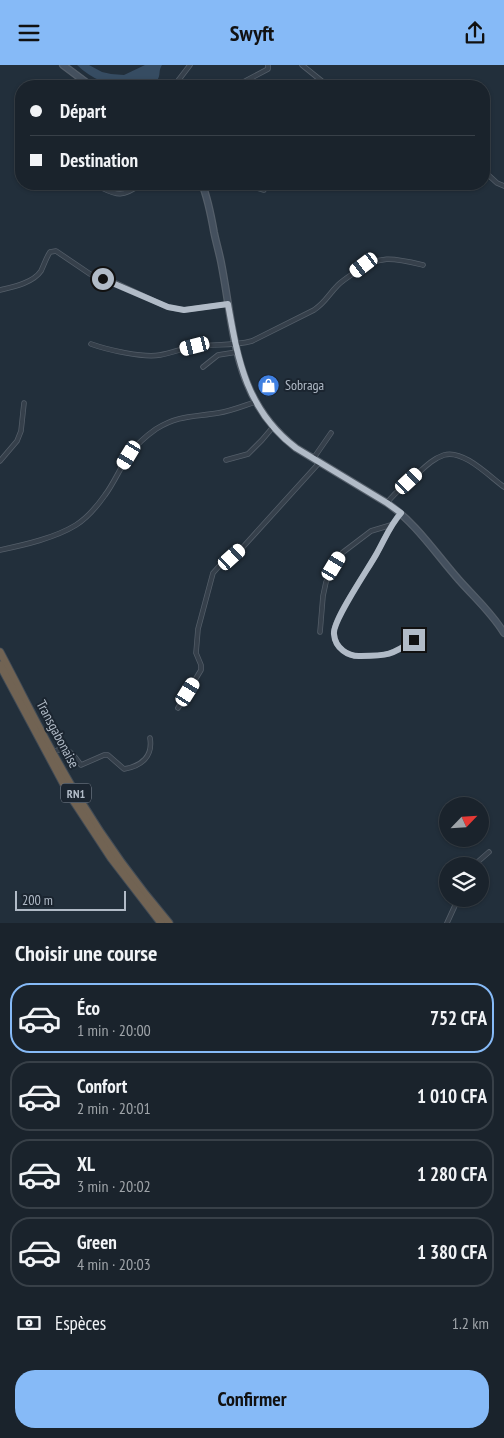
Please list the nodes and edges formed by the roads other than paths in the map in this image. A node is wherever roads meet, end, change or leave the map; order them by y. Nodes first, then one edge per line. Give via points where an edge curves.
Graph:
1 (63, 65) edge
2 (190, 65) edge
3 (268, 65) edge
4 (302, 65) edge
5 (83, 80) edge
6 (179, 80) edge
7 (249, 80) edge
8 (321, 80) edge
9 (490, 177) edge
10 (504, 186) edge
11 (106, 190) edge
12 (132, 190) edge
13 (204, 190) edge
14 (423, 265) dead end
15 (0, 290) edge
16 (228, 304) junction
17 (91, 344) dead end
18 (235, 344) junction
19 (237, 352) junction
20 (203, 367) dead end
21 (255, 402) junction
22 (24, 403) dead end
23 (273, 427) junction
24 (331, 433) dead end
25 (313, 459) junction
26 (226, 460) dead end
27 (0, 461) edge
28 (319, 463) junction
29 (504, 487) edge
30 (387, 503) junction
31 (401, 513) junction
32 (391, 525) junction
33 (0, 550) edge
34 (320, 632) dead end
35 (504, 633) edge
36 (414, 640) dead end
37 (0, 652) edge
38 (0, 665) edge
39 (178, 708) dead end
40 (150, 738) dead end
41 (52, 752) junction
42 (489, 852) dead end
43 (483, 857) edge
44 (454, 907) edge
45 (161, 923) edge
46 (169, 923) edge
47 (447, 923) edge

1 - 5 street
2 - 6 street
3 - 7 street via 262,74
4 - 8 street
9 - 10 street
11 - 12 street via 119,195
13 - 16 street
14 - 18 street via 389,259 373,261 338,285 314,310 252,341
15 - 16 street via 30,281 40,271 50,252 56,251 90,274 168,307 184,310
16 - 18 street
17 - 18 street via 144,355 159,355 195,346
18 - 19 street
19 - 20 street via 218,355
19 - 21 street
21 - 23 street
21 - 33 street via 219,413 173,420 157,429 129,455 105,495 83,520 56,535
22 - 27 street via 21,431
23 - 25 street
23 - 26 street via 248,454
24 - 25 street
25 - 28 street
28 - 30 street
28 - 39 street via 243,547 213,573 198,629 196,653 201,670
29 - 30 street via 466,459 445,454 428,464
30 - 31 street
31 - 32 street
31 - 35 street via 490,612
32 - 34 street via 371,531 342,553 326,582
32 - 36 street via 334,628 334,634 343,651 354,657 388,655
37 - 41 highway, Transgabonaise / RN1
38 - 45 highway, Transgabonaise / RN1 via 78,807 111,858
40 - 41 street via 151,747 145,759 124,769 108,755 81,765 66,749
41 - 46 highway, Transgabonaise / RN1 via 114,852
42 - 43 street
44 - 47 street

